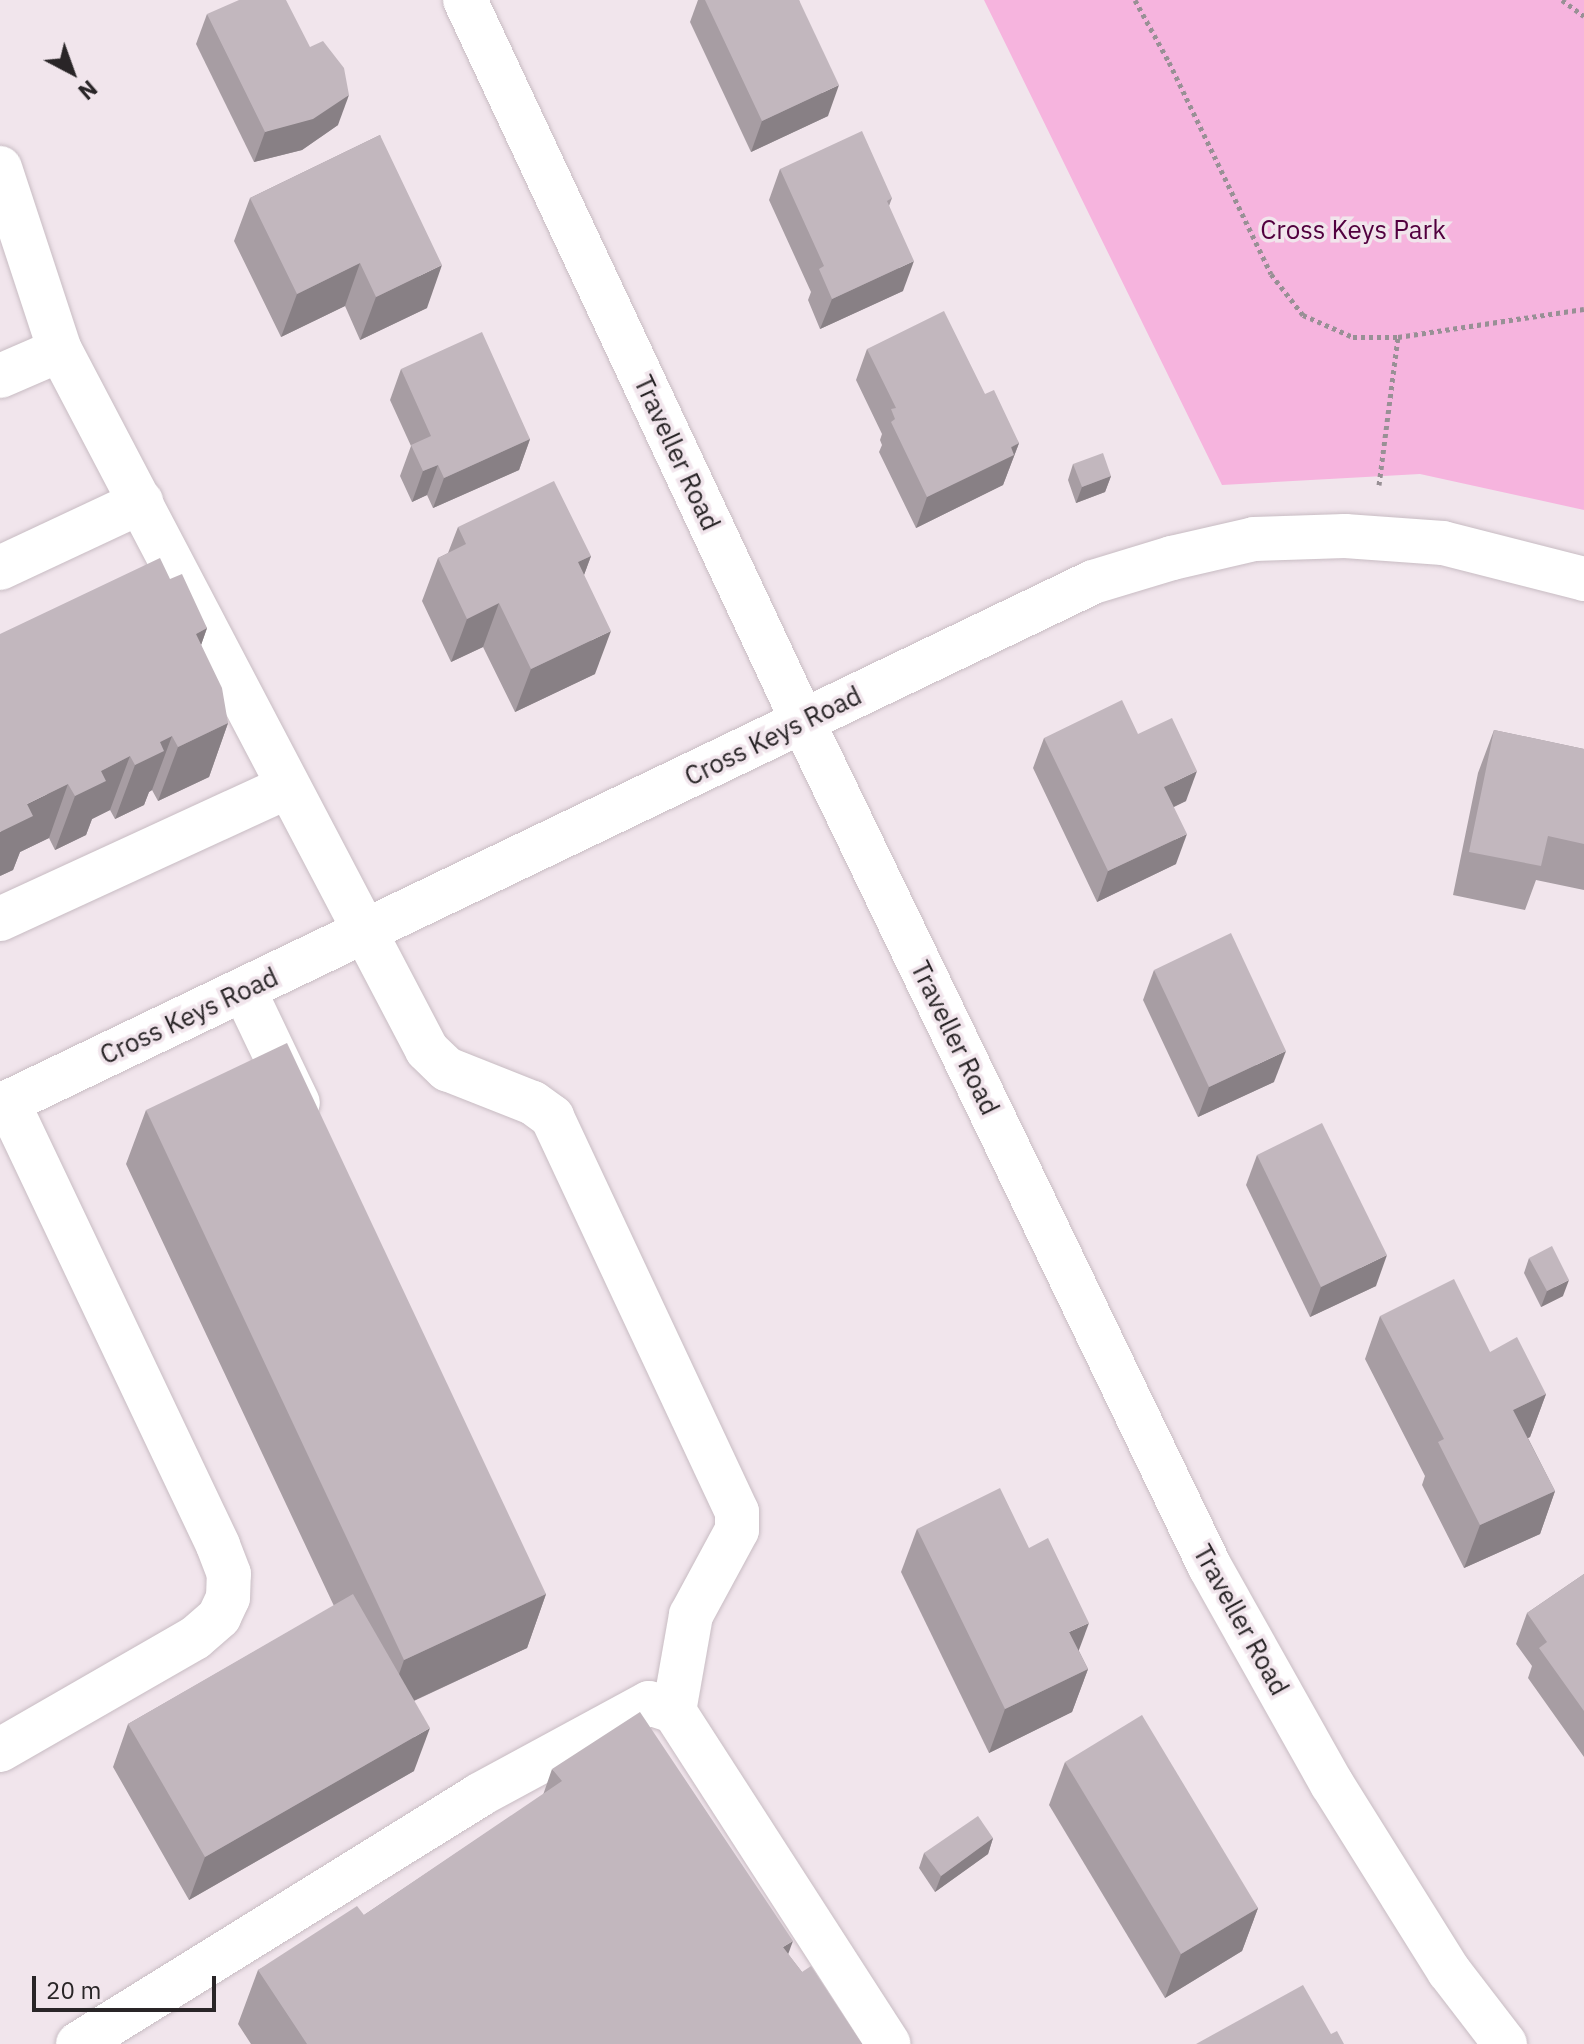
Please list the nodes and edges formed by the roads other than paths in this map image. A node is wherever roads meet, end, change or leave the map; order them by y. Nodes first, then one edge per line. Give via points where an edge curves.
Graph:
1 (465, 0) edge
2 (0, 168) edge
3 (60, 350) junction
4 (0, 376) edge
5 (141, 502) junction
6 (0, 568) edge
7 (1584, 579) edge
8 (803, 722) junction
9 (287, 787) junction
10 (0, 919) edge
11 (364, 932) junction
12 (244, 990) junction
13 (4, 1104) edge
14 (313, 1134) edge
15 (674, 1711) junction
16 (0, 1750) edge
17 (78, 2044) edge
18 (889, 2044) edge
19 (1505, 2044) edge

1 - 8 street, Traveller Road
2 - 3 street
3 - 4 street
3 - 5 street
5 - 6 street
5 - 9 street
7 - 8 street, Cross Keys Road via 1443,543 1254,539 1093,582
8 - 11 street, Cross Keys Road
8 - 19 street, Traveller Road via 1210,1567 1332,1784 1449,1971
9 - 10 street
9 - 11 street
11 - 12 street, Cross Keys Road
11 - 15 street via 436,1061 533,1103 552,1117 737,1512 737,1530 691,1615
12 - 13 street, Cross Keys Road
12 - 14 street
13 - 16 street via 229,1574 228,1598 219,1617 195,1638
15 - 17 street via 649,1703 479,1795
15 - 18 street

